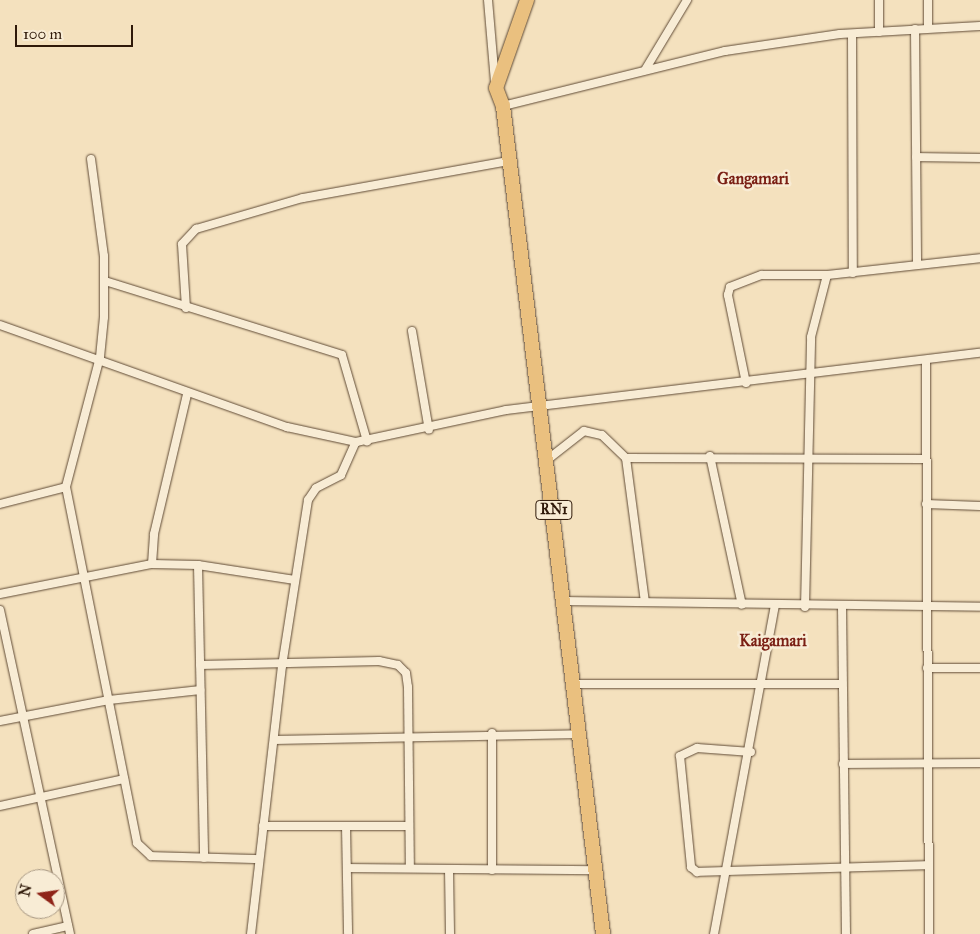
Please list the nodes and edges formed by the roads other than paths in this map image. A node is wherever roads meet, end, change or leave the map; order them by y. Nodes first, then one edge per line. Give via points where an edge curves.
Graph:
1 (488, 0) edge
2 (527, 0) edge
3 (687, 0) edge
4 (879, 0) edge
5 (928, 0) edge
6 (980, 26) edge
7 (928, 28) junction
8 (915, 29) junction
9 (879, 32) junction
10 (852, 34) junction
11 (645, 70) junction
12 (496, 88) junction
13 (504, 106) junction
14 (916, 157) junction
15 (91, 158) dead end
16 (980, 158) edge
17 (509, 161) junction
18 (980, 258) edge
19 (917, 265) junction
20 (853, 273) junction
21 (827, 276) junction
22 (105, 280) junction
23 (186, 308) junction
24 (0, 326) edge
25 (412, 331) dead end
26 (980, 353) edge
27 (100, 357) junction
28 (926, 362) junction
29 (811, 376) junction
30 (746, 383) junction
31 (187, 394) junction
32 (540, 409) junction
33 (429, 430) junction
34 (367, 441) junction
35 (356, 442) junction
36 (710, 456) junction
37 (626, 458) junction
38 (808, 459) junction
39 (924, 459) junction
40 (547, 460) junction
41 (66, 487) junction
42 (0, 504) edge
43 (926, 504) junction
44 (980, 506) edge
45 (152, 564) junction
46 (198, 565) junction
47 (83, 575) junction
48 (295, 580) junction
49 (0, 594) edge
50 (566, 600) junction
51 (644, 602) junction
52 (742, 605) junction
53 (775, 606) junction
54 (805, 607) junction
55 (842, 607) junction
56 (927, 607) junction
57 (980, 607) edge
58 (0, 610) edge
59 (200, 665) junction
60 (282, 666) junction
61 (927, 668) junction
62 (980, 668) edge
63 (763, 683) junction
64 (576, 684) junction
65 (842, 684) junction
66 (200, 690) junction
67 (109, 700) junction
68 (22, 716) junction
69 (0, 721) edge
70 (492, 734) junction
71 (582, 734) junction
72 (408, 736) junction
73 (274, 740) junction
74 (752, 752) junction
75 (928, 762) junction
76 (980, 763) edge
77 (843, 764) junction
78 (124, 778) junction
79 (40, 798) junction
80 (0, 806) edge
81 (264, 826) junction
82 (346, 826) junction
83 (409, 826) junction
84 (204, 858) junction
85 (259, 859) junction
86 (845, 865) junction
87 (929, 865) junction
88 (348, 868) junction
89 (410, 868) junction
90 (449, 869) junction
91 (492, 870) junction
92 (595, 870) junction
93 (729, 874) junction
94 (69, 930) edge
95 (33, 934) edge
96 (251, 934) edge
97 (348, 934) edge
98 (450, 934) edge
99 (604, 934) edge
100 (714, 934) edge
101 (846, 934) edge
102 (930, 934) edge

1 - 12 street
2 - 12 highway
3 - 11 street
4 - 9 street
5 - 7 street
6 - 7 street
7 - 8 street
8 - 9 street
8 - 14 street
9 - 10 street
10 - 11 street via 725,51
10 - 20 street
11 - 13 street
12 - 13 highway, RN1
13 - 17 highway, RN1
14 - 16 street
14 - 19 street
15 - 22 street
17 - 23 street via 304,198 196,229 182,244
17 - 32 highway, RN1
18 - 19 street
19 - 20 street
20 - 21 street
21 - 29 street via 813,324
21 - 30 street via 775,274 730,287 728,295
22 - 23 street
22 - 27 street
23 - 34 street via 342,355
24 - 27 street
25 - 33 street
26 - 28 street
27 - 31 street
27 - 41 street
28 - 29 street
28 - 39 street
29 - 30 street
29 - 38 street
30 - 32 street
31 - 35 street via 287,427
31 - 45 street via 156,525
32 - 33 street via 491,413
32 - 40 highway, RN1
33 - 34 street
34 - 35 street
35 - 48 street via 341,475 311,493
36 - 37 street
36 - 38 street
36 - 52 street
37 - 40 street via 602,435 584,431
37 - 51 street
38 - 39 street
38 - 54 street
39 - 43 street
40 - 50 highway, RN1
41 - 42 street
41 - 47 street
43 - 44 street
43 - 56 street
45 - 46 street
45 - 47 street
46 - 48 street
46 - 59 street
47 - 49 street
47 - 67 street
48 - 60 street
50 - 51 street
50 - 64 highway, RN1
51 - 52 street
52 - 53 street
53 - 54 street
53 - 63 street
54 - 55 street
55 - 56 street
55 - 65 street
56 - 57 street
56 - 61 street
58 - 68 street
59 - 60 street
59 - 66 street
60 - 72 street via 379,661 398,665 406,673 408,686
60 - 73 street
61 - 62 street
61 - 75 street
63 - 64 street
63 - 65 street
63 - 74 street
64 - 71 highway, RN1
65 - 77 street
66 - 67 street
66 - 84 street
67 - 68 street
67 - 78 street
68 - 69 street
68 - 79 street
70 - 71 street
70 - 72 street
70 - 91 street
71 - 92 highway, RN1
72 - 73 street
72 - 83 street
73 - 81 street
74 - 93 street
74 - 93 street via 697,748 686,750 678,763 691,867 708,875
75 - 76 street
75 - 77 street
75 - 87 street
77 - 86 street
78 - 79 street
78 - 84 street via 137,843 143,852
79 - 80 street
79 - 94 street
81 - 82 street
81 - 85 street
82 - 83 street
82 - 88 street
83 - 89 street
84 - 85 street
85 - 96 street
86 - 87 street
86 - 93 street
86 - 101 street
87 - 102 street
88 - 89 street
88 - 97 street
89 - 90 street
90 - 91 street
90 - 98 street
91 - 92 street
92 - 99 highway, RN1
93 - 100 street
94 - 95 street

